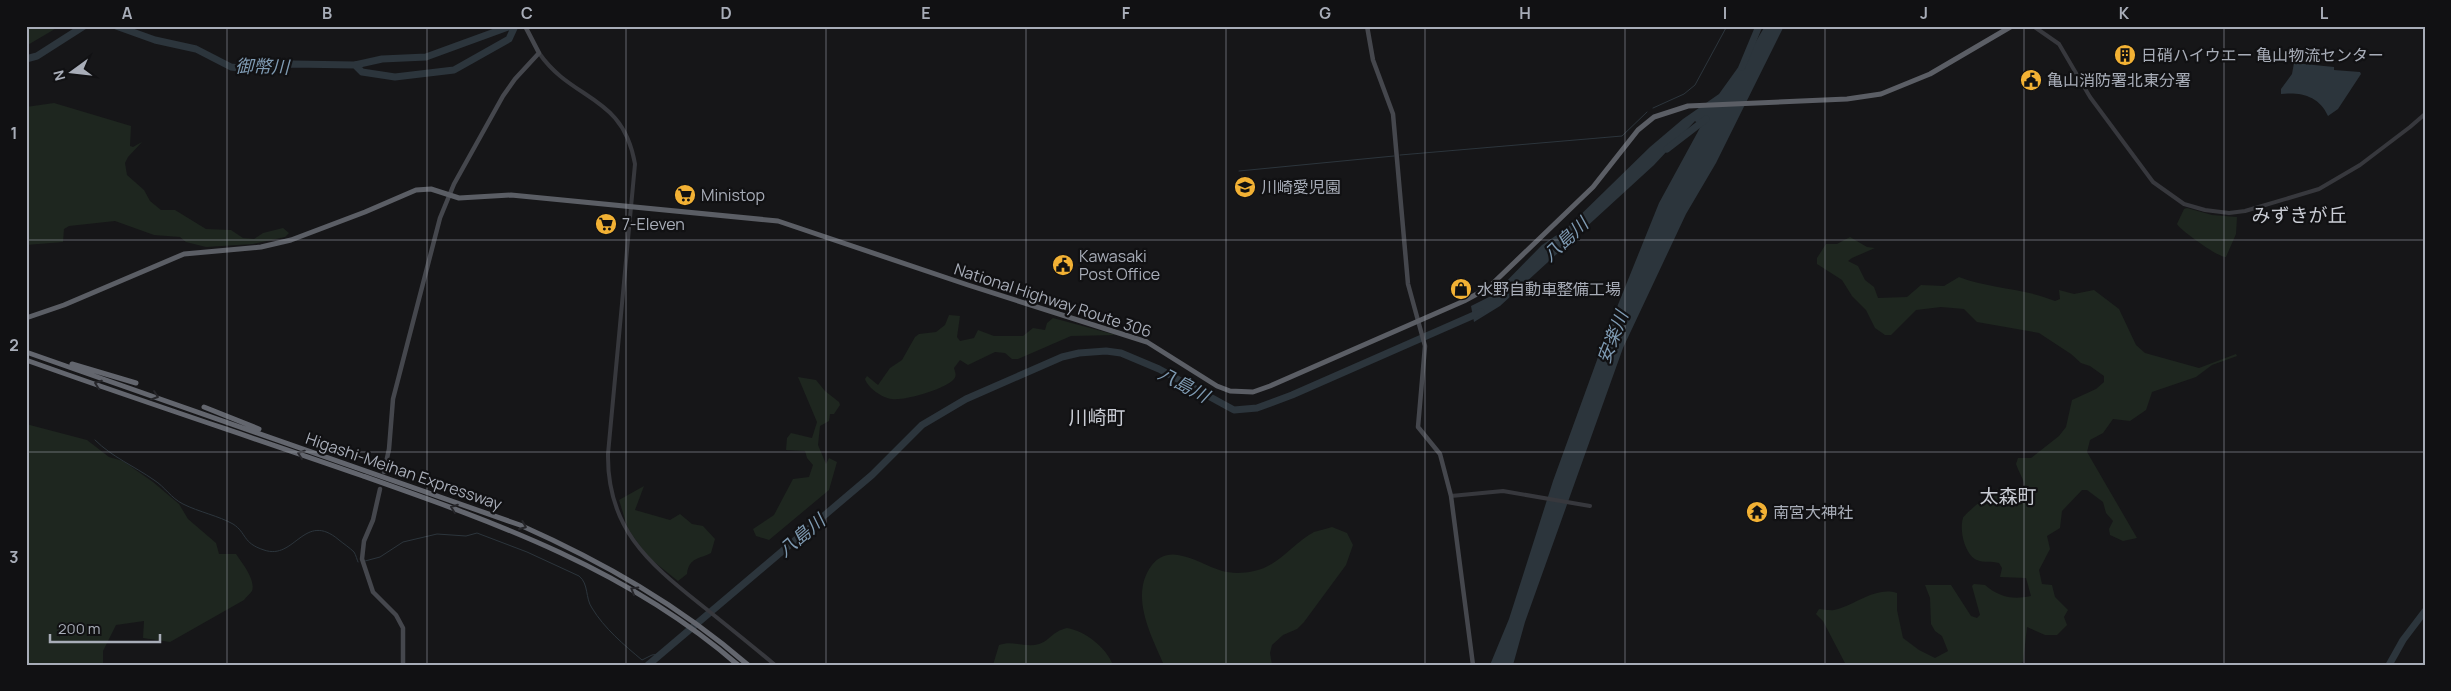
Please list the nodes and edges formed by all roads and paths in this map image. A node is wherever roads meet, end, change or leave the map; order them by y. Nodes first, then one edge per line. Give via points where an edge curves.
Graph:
1 (525, 26) edge
2 (1367, 26) edge
3 (2012, 26) edge
4 (2033, 26) edge
5 (539, 53) junction
6 (2425, 114) edge
7 (449, 196) junction
8 (632, 207) junction
9 (26, 318) edge
10 (1419, 321) junction
11 (28, 352) edge
12 (26, 360) edge
13 (136, 383) dead end
14 (204, 407) dead end
15 (292, 444) junction
16 (384, 472) dead end
17 (380, 489) dead end
18 (1451, 496) junction
19 (1590, 506) dead end
20 (702, 631) junction
21 (403, 665) edge
22 (738, 665) edge
23 (748, 665) edge
24 (774, 665) edge
25 (1473, 665) edge

1 - 5 main road
2 - 10 main road via 1373,60 1393,114 1408,284
3 - 10 highway, National Highway Route 306 via 1930,74 1899,88 1847,99 1688,106 1654,117 1638,130 1594,187 1492,285
4 - 6 street via 2059,44 2090,97 2153,182 2178,200 2205,210 2245,211 2320,188 2360,166
5 - 7 main road via 503,96
5 - 8 street via 563,80 606,108 624,130 635,164
7 - 8 highway, National Highway Route 306 via 511,195
7 - 9 highway, National Highway Route 306 via 424,188 284,242 184,254
7 - 16 main road via 440,218 393,399
8 - 10 highway, National Highway Route 306 via 783,222 1002,297 1147,342 1230,391 1253,392 1270,386
8 - 24 street via 608,454 610,483 619,516 639,550
10 - 18 main road via 1425,346 1418,427 1440,454
11 - 13 highway
11 -> 15 highway, Higashi-Meihan Expressway
20 -> 12 highway, Higashi-Meihan Expressway via 584,562 498,524
14 - 15 highway
15 -> 20 highway, Higashi-Meihan Expressway via 520,525 614,570 680,612
17 - 21 main road via 364,541 362,559 372,592 396,615 403,628
18 - 19 street via 1496,490
18 - 25 main road
20 - 22 highway, Higashi-Meihan Expressway
20 - 23 highway, Higashi-Meihan Expressway

